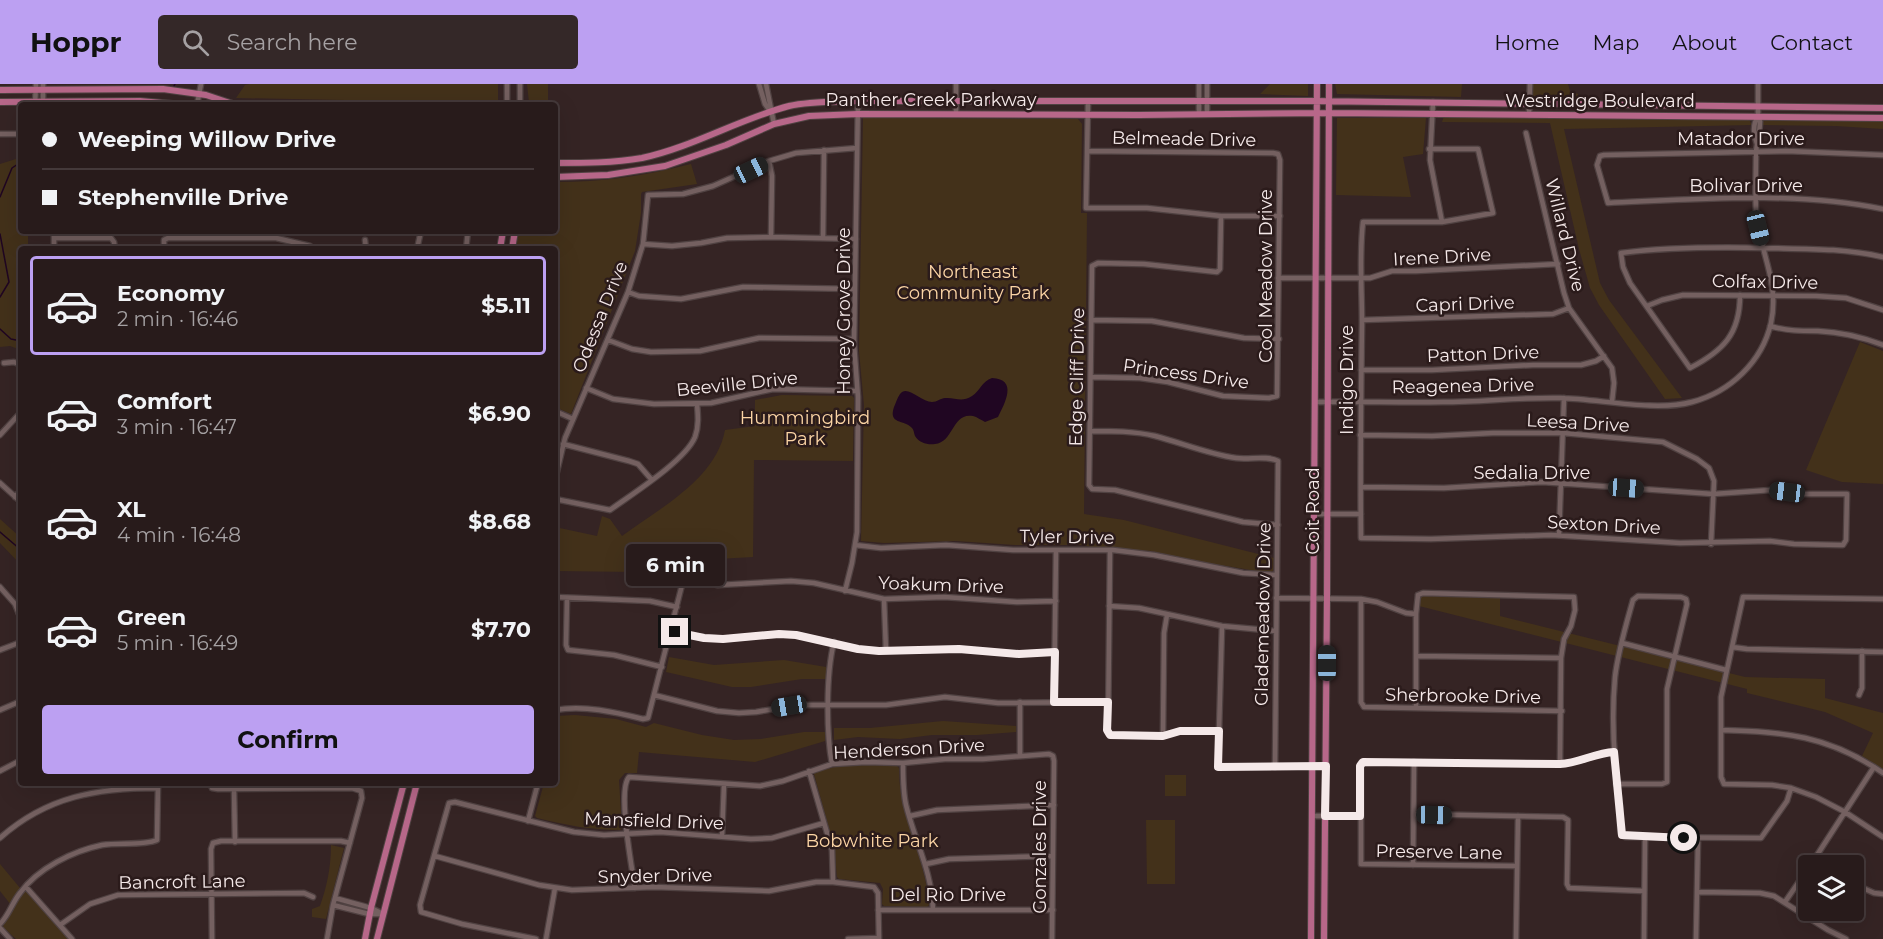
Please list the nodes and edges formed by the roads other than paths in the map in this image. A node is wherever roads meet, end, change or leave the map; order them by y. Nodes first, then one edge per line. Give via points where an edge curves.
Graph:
1 (201, 84) edge
2 (507, 84) edge
3 (519, 84) edge
4 (759, 84) edge
5 (766, 84) edge
6 (956, 84) edge
7 (1199, 84) edge
8 (1207, 84) edge
9 (1317, 84) edge
10 (1329, 84) edge
11 (1530, 84) edge
12 (1758, 84) edge
13 (40, 87) edge
14 (0, 90) edge
15 (199, 94) junction
16 (858, 101) junction
17 (956, 101) junction
18 (1198, 101) junction
19 (1207, 101) junction
20 (1317, 101) junction
21 (1329, 101) junction
22 (0, 102) edge
23 (39, 102) edge
24 (106, 102) edge
25 (151, 102) edge
26 (198, 102) edge
27 (226, 102) edge
28 (507, 102) edge
29 (520, 102) edge
30 (1088, 102) junction
31 (1433, 102) junction
32 (18, 103) edge
33 (1529, 104) junction
34 (1758, 107) junction
35 (1883, 108) edge
36 (771, 112) junction
37 (1329, 113) junction
38 (858, 114) junction
39 (956, 114) junction
40 (1198, 114) junction
41 (1207, 114) junction
42 (1433, 114) junction
43 (1088, 115) junction
44 (1317, 115) junction
45 (1528, 115) junction
46 (1758, 117) junction
47 (1883, 118) edge
48 (774, 124) junction
49 (1527, 133) dead end
50 (0, 134) edge
51 (18, 134) edge
52 (857, 148) junction
53 (1429, 149) junction
54 (824, 150) junction
55 (1087, 152) junction
56 (1756, 152) junction
57 (1279, 155) joint
58 (1883, 155) edge
59 (769, 161) junction
60 (558, 163) edge
61 (558, 177) edge
62 (1756, 199) junction
63 (1608, 203) joint
64 (1883, 210) edge
65 (1221, 216) junction
66 (1280, 216) junction
67 (1442, 222) junction
68 (54, 234) edge
69 (214, 234) edge
70 (214, 237) junction
71 (771, 237) junction
72 (54, 238) junction
73 (824, 238) junction
74 (856, 239) junction
75 (365, 240) dead end
76 (643, 244) junction
77 (54, 246) edge
78 (114, 246) edge
79 (164, 246) edge
80 (310, 246) edge
81 (366, 246) edge
82 (1764, 248) junction
83 (1883, 257) edge
84 (1558, 264) junction
85 (1278, 278) junction
86 (1316, 279) junction
87 (1329, 279) junction
88 (1360, 279) junction
89 (855, 289) junction
90 (628, 292) junction
91 (1740, 295) junction
92 (1774, 296) junction
93 (1647, 306) junction
94 (1569, 308) junction
95 (1883, 310) edge
96 (1091, 320) junction
97 (1362, 320) junction
98 (1770, 326) junction
99 (854, 339) junction
100 (1279, 339) junction
101 (608, 340) junction
102 (1883, 345) edge
103 (1604, 357) junction
104 (4, 363) dead end
105 (18, 364) edge
106 (1361, 370) junction
107 (1090, 377) junction
108 (586, 388) junction
109 (857, 391) junction
110 (1277, 397) joint
111 (1564, 398) junction
112 (1316, 402) junction
113 (1328, 402) junction
114 (1360, 402) junction
115 (1612, 402) junction
116 (697, 404) junction
117 (558, 412) edge
118 (18, 415) edge
119 (573, 419) junction
120 (1090, 431) junction
121 (1563, 433) junction
122 (0, 435) edge
123 (1360, 435) junction
124 (563, 444) junction
125 (558, 466) edge
126 (651, 479) junction
127 (0, 483) edge
128 (1561, 483) junction
129 (1360, 487) junction
130 (18, 494) edge
131 (1713, 494) junction
132 (15, 497) junction
133 (18, 500) edge
134 (558, 500) edge
135 (1315, 514) junction
136 (1327, 514) junction
137 (1361, 514) junction
138 (1278, 525) junction
139 (1559, 535) junction
140 (1361, 538) joint
141 (1845, 543) joint
142 (1711, 544) junction
143 (855, 545) junction
144 (1056, 550) junction
145 (1110, 550) junction
146 (1276, 575) junction
147 (0, 587) edge
148 (1413, 589) dead end
149 (845, 591) junction
150 (1418, 595) junction
151 (558, 597) edge
152 (567, 598) junction
153 (1276, 598) junction
154 (884, 599) junction
155 (1314, 599) junction
156 (1328, 599) junction
157 (1361, 599) junction
158 (1883, 599) edge
159 (1056, 601) junction
160 (1109, 606) junction
161 (677, 607) junction
162 (18, 612) edge
163 (1416, 614) junction
164 (1167, 615) junction
165 (1222, 626) junction
166 (671, 631) junction
167 (1276, 631) junction
168 (834, 642) junction
169 (18, 643) edge
170 (1622, 643) junction
171 (1732, 647) junction
172 (0, 650) edge
173 (886, 651) junction
174 (1862, 651) junction
175 (1055, 652) junction
176 (1883, 652) edge
177 (1416, 656) junction
178 (1674, 656) junction
179 (1561, 658) junction
180 (662, 667) junction
181 (1726, 670) junction
182 (654, 695) junction
183 (1859, 695) dead end
184 (18, 702) edge
185 (1020, 702) junction
186 (1054, 702) junction
187 (1108, 702) junction
188 (829, 705) junction
189 (1416, 708) junction
190 (0, 710) edge
191 (558, 710) edge
192 (1562, 711) junction
193 (1721, 730) junction
194 (1219, 731) junction
195 (1163, 736) junction
196 (1614, 752) junction
197 (1020, 755) junction
198 (1053, 756) joint
199 (18, 762) edge
200 (1414, 762) junction
201 (903, 763) junction
202 (831, 764) junction
203 (1560, 764) junction
204 (1275, 766) junction
205 (1313, 766) junction
206 (1326, 766) junction
207 (1874, 767) junction
208 (0, 771) edge
209 (809, 771) junction
210 (1883, 773) edge
211 (724, 784) junction
212 (1616, 784) junction
213 (106, 786) edge
214 (158, 786) edge
215 (218, 786) edge
216 (403, 786) edge
217 (416, 786) edge
218 (537, 786) edge
219 (1791, 788) junction
220 (234, 789) junction
221 (107, 790) junction
222 (1054, 805) junction
223 (1845, 812) junction
224 (1414, 814) junction
225 (910, 816) junction
226 (1312, 816) junction
227 (1325, 816) junction
228 (1360, 816) junction
229 (1518, 816) junction
230 (528, 821) junction
231 (824, 823) junction
232 (627, 834) junction
233 (722, 836) junction
234 (1645, 837) junction
235 (1883, 837) edge
236 (0, 838) edge
237 (1698, 838) junction
238 (235, 842) junction
239 (350, 843) junction
240 (1817, 855) edge
241 (435, 856) junction
242 (1053, 856) junction
243 (927, 864) junction
244 (1413, 865) junction
245 (1517, 866) junction
246 (1312, 879) junction
247 (1324, 879) junction
248 (833, 882) junction
249 (1798, 882) edge
250 (26, 886) junction
251 (555, 888) junction
252 (635, 888) junction
253 (1864, 888) edge
254 (1644, 891) junction
255 (1697, 892) junction
256 (211, 894) junction
257 (1883, 894) edge
258 (313, 897) dead end
259 (335, 898) junction
260 (1785, 902) junction
261 (333, 905) junction
262 (878, 909) junction
263 (933, 910) junction
264 (1053, 910) junction
265 (370, 911) junction
266 (382, 914) junction
267 (60, 925) junction
268 (0, 926) edge
269 (499, 933) junction
270 (1833, 933) junction
271 (879, 938) edge
272 (10, 939) edge
273 (72, 939) edge
274 (212, 939) edge
275 (327, 939) edge
276 (364, 939) edge
277 (377, 939) edge
278 (497, 939) edge
279 (536, 939) edge
280 (546, 939) edge
281 (848, 939) edge
282 (1052, 939) edge
283 (1311, 939) edge
284 (1324, 939) edge
285 (1516, 939) edge
286 (1644, 939) edge
287 (1696, 939) edge
288 (1829, 939) edge
289 (1846, 939) edge

1 - 15 street
2 - 28 street
3 - 29 street
4 - 36 street
5 - 36 street
6 - 17 street
7 - 18 street
8 - 19 street
9 - 20 main road, Coit Road
10 - 21 main road, Coit Road
11 - 33 street
12 - 34 street, Reagenea Drive
13 - 14 main road
13 - 15 main road via 141,87
13 - 23 street
15 - 26 street
15 - 27 main road
16 - 17 main road, Panther Creek Parkway
16 - 36 main road, Panther Creek Parkway via 789,106
16 - 38 street, Honey Grove Drive
17 - 30 main road, Panther Creek Parkway
17 - 39 street
18 - 19 main road, Panther Creek Parkway
18 - 30 main road, Panther Creek Parkway
18 - 40 street
19 - 20 main road, Panther Creek Parkway
19 - 41 street
20 - 21 main road, Westridge Boulevard
20 - 44 main road, Coit Road
21 - 31 main road, Westridge Boulevard
21 - 37 main road, Coit Road
22 - 32 main road
24 - 25 main road
30 - 43 street
31 - 33 main road, Westridge Boulevard
31 - 42 street
33 - 34 main road, Westridge Boulevard
33 - 45 street
34 - 35 main road, Westridge Boulevard
34 - 46 street, Reagenea Drive
36 - 48 street
36 - 60 main road, Panther Creek Parkway via 684,146 643,157 606,163
37 - 42 main road, Westridge Boulevard
37 - 44 main road, Westridge Boulevard
37 - 87 main road, Coit Road
38 - 39 main road, Panther Creek Parkway
38 - 48 main road, Panther Creek Parkway via 809,116
38 - 52 street, Honey Grove Drive
39 - 43 main road, Panther Creek Parkway
40 - 41 main road, Panther Creek Parkway
40 - 43 main road, Panther Creek Parkway
41 - 44 main road, Panther Creek Parkway
42 - 45 main road, Westridge Boulevard
42 - 53 street
43 - 55 street
44 - 86 main road, Coit Road
45 - 46 main road, Westridge Boulevard
46 - 47 main road, Westridge Boulevard
46 - 56 street, Reagenea Drive
48 - 61 main road, Panther Creek Parkway via 665,166 608,175
49 - 84 street, Willard Drive
50 - 51 street
52 - 54 street
52 - 74 street, Honey Grove Drive
53 - 67 street
53 - 67 street via 1478,149 1492,213
54 - 59 street
54 - 73 street
55 - 57 street, Belmeade Drive
55 - 65 street via 1086,208 1147,208
56 - 58 street, Matador Drive
56 - 62 street, Reagenea Drive
56 - 63 street, Matador Drive via 1600,156 1597,165
57 - 66 street, Cool Meadow Drive
59 - 71 street
59 - 76 street, Odessa Drive via 713,186 683,194 648,195
62 - 63 street, Bolivar Drive
62 - 64 street, Bolivar Drive via 1850,202
62 - 82 street, Reagenea Drive
65 - 66 street
65 - 96 street, Edge Cliff Drive via 1218,272 1098,263 1092,266
66 - 85 street, Cool Meadow Drive
67 - 88 street, Indigo Drive via 1363,222
68 - 72 street
69 - 70 street
70 - 79 street via 168,238
70 - 80 street via 276,238
71 - 73 street
71 - 76 street via 672,246
72 - 77 street
72 - 78 street via 113,239
73 - 74 street
74 - 89 street, Honey Grove Drive
75 - 81 street
76 - 90 street, Odessa Drive
82 - 83 street via 1825,248
82 - 92 street, Reagenea Drive
82 - 93 street via 1673,248 1621,253 1630,283
84 - 88 street, Irene Drive via 1392,271
84 - 94 street, Willard Drive
85 - 86 street, Irene Drive
85 - 100 street, Cool Meadow Drive
86 - 87 street, Irene Drive
86 - 112 main road, Coit Road
87 - 88 street, Irene Drive
87 - 113 main road, Coit Road
88 - 97 street, Indigo Drive
89 - 90 street via 743,287 681,299 647,298
89 - 99 street, Honey Grove Drive
90 - 101 street, Odessa Drive
91 - 92 street, Colfax Drive
91 - 93 street, Colfax Drive via 1683,295
91 - 93 street via 1737,324 1730,338 1719,351 1690,368
92 - 95 street, Colfax Drive via 1846,298
92 - 98 street, Reagenea Drive
94 - 97 street, Capri Drive via 1553,314
94 - 103 street, Willard Drive
96 - 100 street via 1152,321 1244,338
96 - 107 street, Edge Cliff Drive
97 - 106 street, Indigo Drive
98 - 102 street via 1851,335
98 - 115 street, Reagenea Drive via 1758,355 1746,369 1709,397 1678,405
99 - 101 street via 759,338 700,351 651,352
99 - 109 street, Honey Grove Drive
100 - 110 street, Cool Meadow Drive
101 - 108 street, Odessa Drive
103 - 106 street, Patton Drive via 1581,365
103 - 115 street, Willard Drive via 1612,368
104 - 105 street
106 - 114 street, Indigo Drive
107 - 110 street, Princess Drive via 1140,378 1223,396
107 - 120 street, Edge Cliff Drive
108 - 116 street, Beeville Drive via 629,402
108 - 119 street, Odessa Drive
109 - 116 street, Beeville Drive via 773,389
109 - 143 street, Honey Grove Drive
111 - 114 street, Reagenea Drive
111 - 115 street, Reagenea Drive
111 - 121 street
112 - 113 street, Reagenea Drive
112 - 135 main road, Coit Road
113 - 114 street, Reagenea Drive
113 - 136 main road, Coit Road
114 - 123 street, Indigo Drive
116 - 126 street via 698,422 691,443 679,458
117 - 119 street
118 - 122 street
119 - 124 street, Odessa Drive
120 - 138 street, Edge Cliff Drive via 1090,488 1115,490 1243,522
120 - 138 street, Glademeadow Drive via 1125,431 1205,452 1278,461
121 - 123 street, Leesa Drive
121 - 128 street
121 - 131 street, Leesa Drive via 1663,442 1709,468
123 - 129 street, Indigo Drive
124 - 125 street, Odessa Drive
124 - 126 street via 634,463
126 - 134 street via 608,510
127 - 132 street
128 - 129 street, Sedalia Drive
128 - 131 street, Sedalia Drive
128 - 139 street
129 - 137 street, Indigo Drive
130 - 132 street
131 - 141 street, Sedalia Drive via 1772,490 1847,494
131 - 142 street, Leesa Drive
132 - 133 street
135 - 136 street
135 - 155 main road, Coit Road
136 - 137 street
136 - 156 main road, Coit Road
137 - 140 street, Indigo Drive
138 - 146 street, Glademeadow Drive
139 - 140 street, Sexton Drive
139 - 142 street, Sexton Drive
141 - 142 street, Sexton Drive
143 - 144 street, Tyler Drive
143 - 149 street, Honey Grove Drive
144 - 145 street, Tyler Drive
144 - 159 street
145 - 146 street, Tyler Drive
145 - 160 street
146 - 153 street, Glademeadow Drive
147 - 162 street
148 - 150 street
149 - 154 street, Yoakum Drive
149 - 161 street, Yoakum Drive via 791,581 718,585 689,580 684,582
150 - 163 street
150 - 179 street via 1575,597
151 - 152 street
152 - 161 street via 650,601
152 - 180 street via 568,650
153 - 155 street
153 - 167 street, Glademeadow Drive
154 - 159 street, Yoakum Drive
154 - 173 street
155 - 156 street
155 - 205 main road, Coit Road
156 - 157 street
156 - 206 main road, Coit Road
157 - 163 street
157 - 189 street, Sherbrooke Drive via 1363,706
158 - 171 street via 1743,597
159 - 175 street
160 - 164 street
160 - 187 street
161 - 166 street
163 - 177 street
164 - 165 street
164 - 195 street
165 - 167 street
165 - 194 street
166 - 168 street via 704,638 779,634
166 - 180 street
167 - 204 street, Glademeadow Drive
168 - 173 street
168 - 188 street
169 - 172 street
170 - 178 street
170 - 178 street via 1634,598 1681,597 1687,604
170 - 196 street via 1615,676
171 - 174 street
171 - 181 street
173 - 175 street
174 - 176 street
174 - 183 street
175 - 186 street
177 - 179 street
177 - 189 street
178 - 181 street
178 - 212 street via 1668,689 1667,783
179 - 192 street
180 - 182 street
181 - 193 street
182 - 188 street via 732,713
182 - 191 street via 646,718
184 - 190 street
185 - 186 street
185 - 188 street via 945,697 886,705
185 - 197 street
186 - 187 street
187 - 195 street via 1110,735
188 - 202 street
189 - 192 street, Sherbrooke Drive
192 - 203 street
193 - 207 street via 1798,735 1829,744
193 - 219 street via 1722,783
194 - 195 street via 1180,731
194 - 204 street via 1218,767
196 - 203 street
196 - 212 street
197 - 198 street, Henderson Drive
197 - 201 street, Henderson Drive
198 - 222 street, Gonzales Drive
199 - 208 street
200 - 203 street
200 - 224 street
200 - 228 street via 1361,763
201 - 202 street, Henderson Drive
201 - 225 street via 904,795
202 - 209 street, Henderson Drive
204 - 205 street
205 - 206 street
205 - 226 main road, Coit Road
206 - 227 main road, Coit Road
207 - 210 street
207 - 223 street
209 - 211 street, Henderson Drive via 760,786
209 - 231 street
211 - 232 street, Henderson Drive via 627,779
211 - 233 street
212 - 234 street via 1620,831 1623,836
213 - 221 street
214 - 221 street
214 - 250 street via 157,840 86,850 56,863
215 - 220 street
216 - 265 main road
217 - 266 main road
218 - 230 street
219 - 223 street
219 - 237 street via 1787,801 1762,838
220 - 238 street
220 - 239 street via 361,791
221 - 236 street via 49,806
222 - 225 street via 937,810
222 - 242 street, Gonzales Drive
223 - 235 street
223 - 240 street
224 - 229 street
224 - 244 street
225 - 243 street
226 - 227 street
226 - 246 main road, Coit Road
227 - 228 street
227 - 247 main road, Coit Road
228 - 244 street, Preserve Lane via 1361,864
229 - 245 street
229 - 254 street via 1567,819 1569,888
230 - 232 street, Mansfield Drive via 574,832
230 - 241 street, Mansfield Drive via 449,802
231 - 233 street, Mansfield Drive via 771,838
231 - 248 street via 832,850
232 - 233 street, Mansfield Drive
232 - 252 street
234 - 237 street
234 - 254 street
237 - 255 street
238 - 239 street
238 - 256 street via 221,841 211,847
239 - 259 street
241 - 251 street, Snyder Drive
241 - 269 street via 421,912
242 - 243 street
242 - 264 street, Gonzales Drive
243 - 263 street
244 - 245 street, Preserve Lane
245 - 285 street
246 - 247 main road
246 - 283 main road, Coit Road
247 - 284 main road, Coit Road
248 - 252 street, Snyder Drive via 769,891
248 - 262 street, Snyder Drive via 877,889
249 - 260 street
250 - 267 street
250 - 268 street
251 - 252 street, Snyder Drive
251 - 280 street
253 - 257 street
254 - 286 street
255 - 260 street via 1764,893
255 - 287 street
256 - 258 street, Bancroft Lane via 304,893
256 - 267 street, Bancroft Lane via 109,897 90,904
256 - 274 street
259 - 261 street
259 - 265 street
260 - 270 street
261 - 265 street
261 - 275 street
262 - 263 street, Del Rio Drive
262 - 271 street
263 - 264 street, Del Rio Drive
264 - 282 street, Gonzales Drive
265 - 266 street
265 - 276 main road
266 - 277 main road
267 - 273 street
268 - 272 street
269 - 278 street
269 - 279 street
270 - 288 street
270 - 289 street
271 - 281 street

